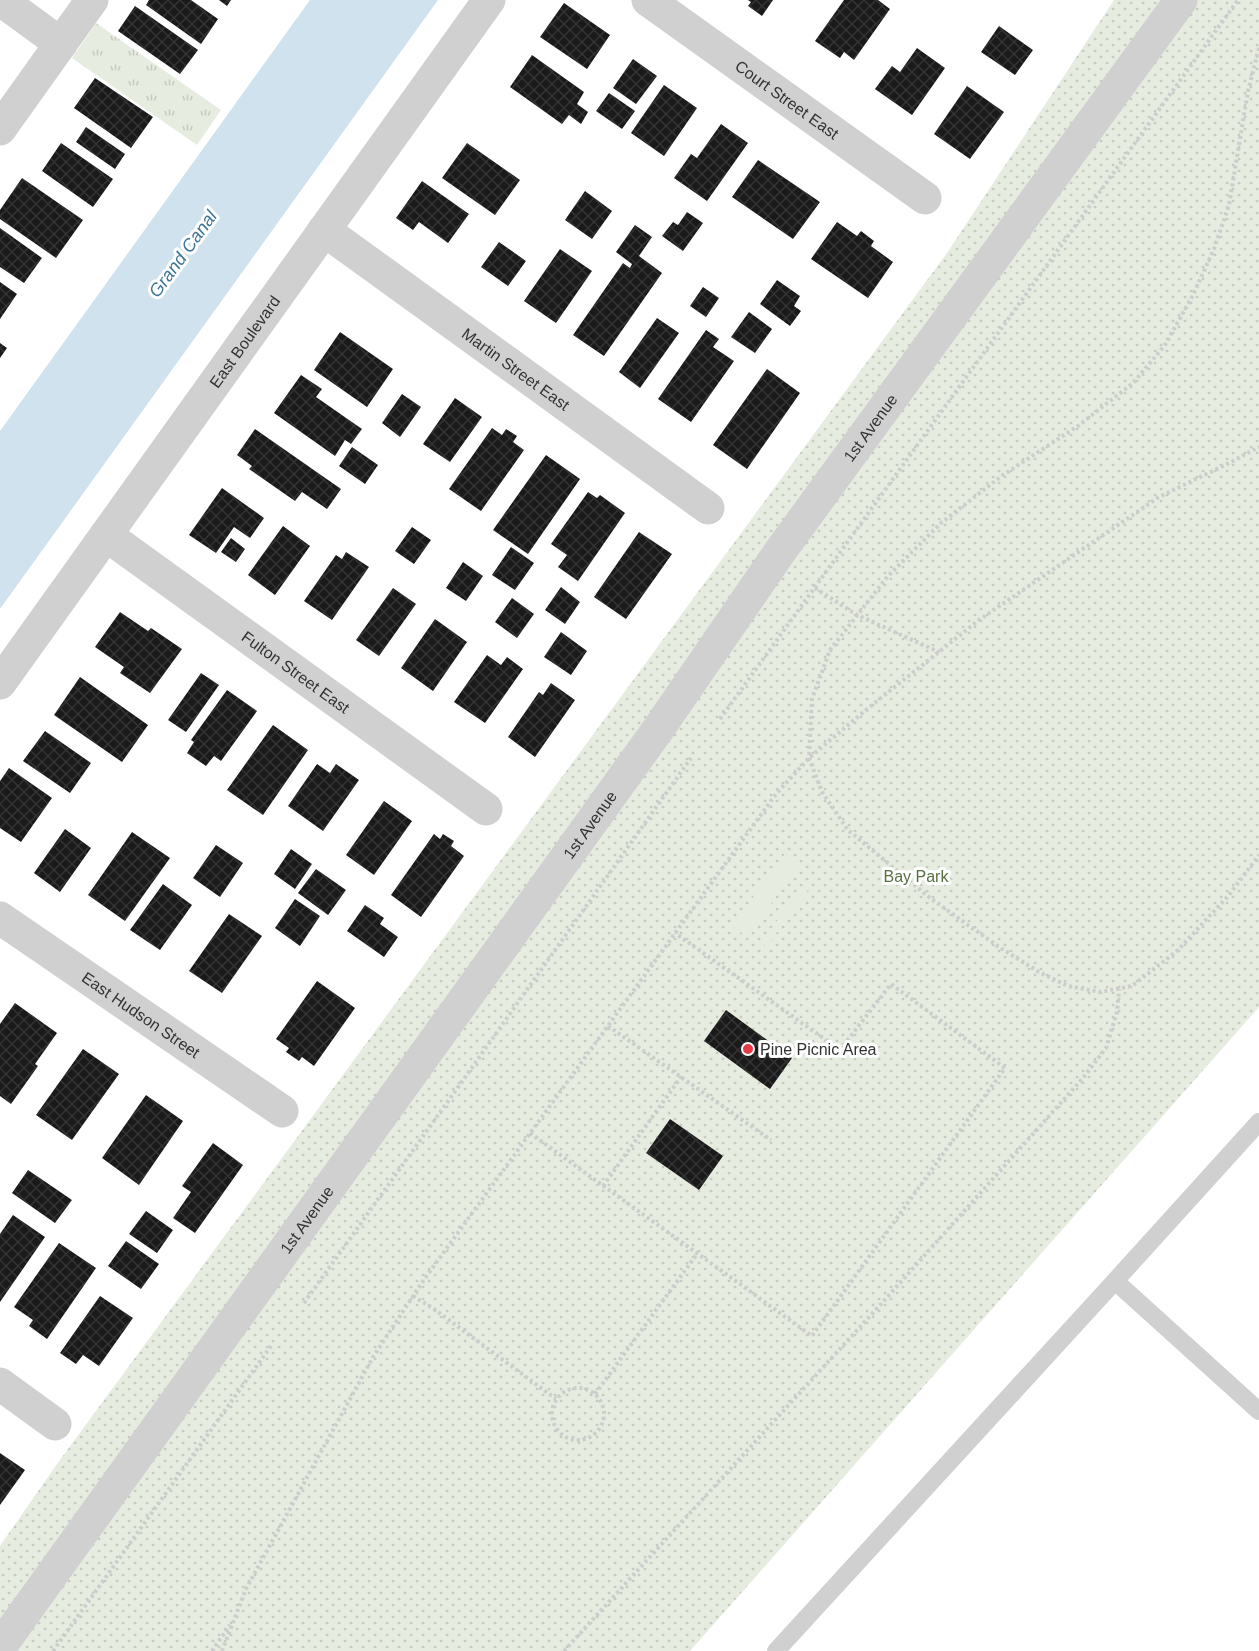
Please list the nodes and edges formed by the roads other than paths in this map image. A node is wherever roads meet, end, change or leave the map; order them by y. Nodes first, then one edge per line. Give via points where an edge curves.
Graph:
1 (1, 0) edge
2 (92, 0) edge
3 (489, 0) edge
4 (648, 0) edge
5 (1181, 0) edge
6 (61, 44) junction
7 (0, 129) edge
8 (925, 198) dead end
9 (324, 230) junction
10 (708, 508) dead end
11 (106, 535) junction
12 (0, 683) edge
13 (486, 809) dead end
14 (0, 918) edge
15 (282, 1111) dead end
16 (1259, 1122) edge
17 (1115, 1281) junction
18 (0, 1384) edge
19 (1259, 1411) edge
20 (55, 1424) dead end
21 (0, 1647) edge
22 (776, 1651) edge

1 - 6 street
2 - 6 street
3 - 9 street, East Boulevard
4 - 8 street, Court Street East
5 - 21 street, 1st Avenue via 779,554 659,728
6 - 7 street
9 - 10 street, Martin Street East
9 - 11 street, East Boulevard
11 - 12 street, East Boulevard
11 - 13 street, Fulton Street East
14 - 15 street, East Hudson Street
16 - 17 lane
17 - 19 lane
17 - 22 lane
18 - 20 street

